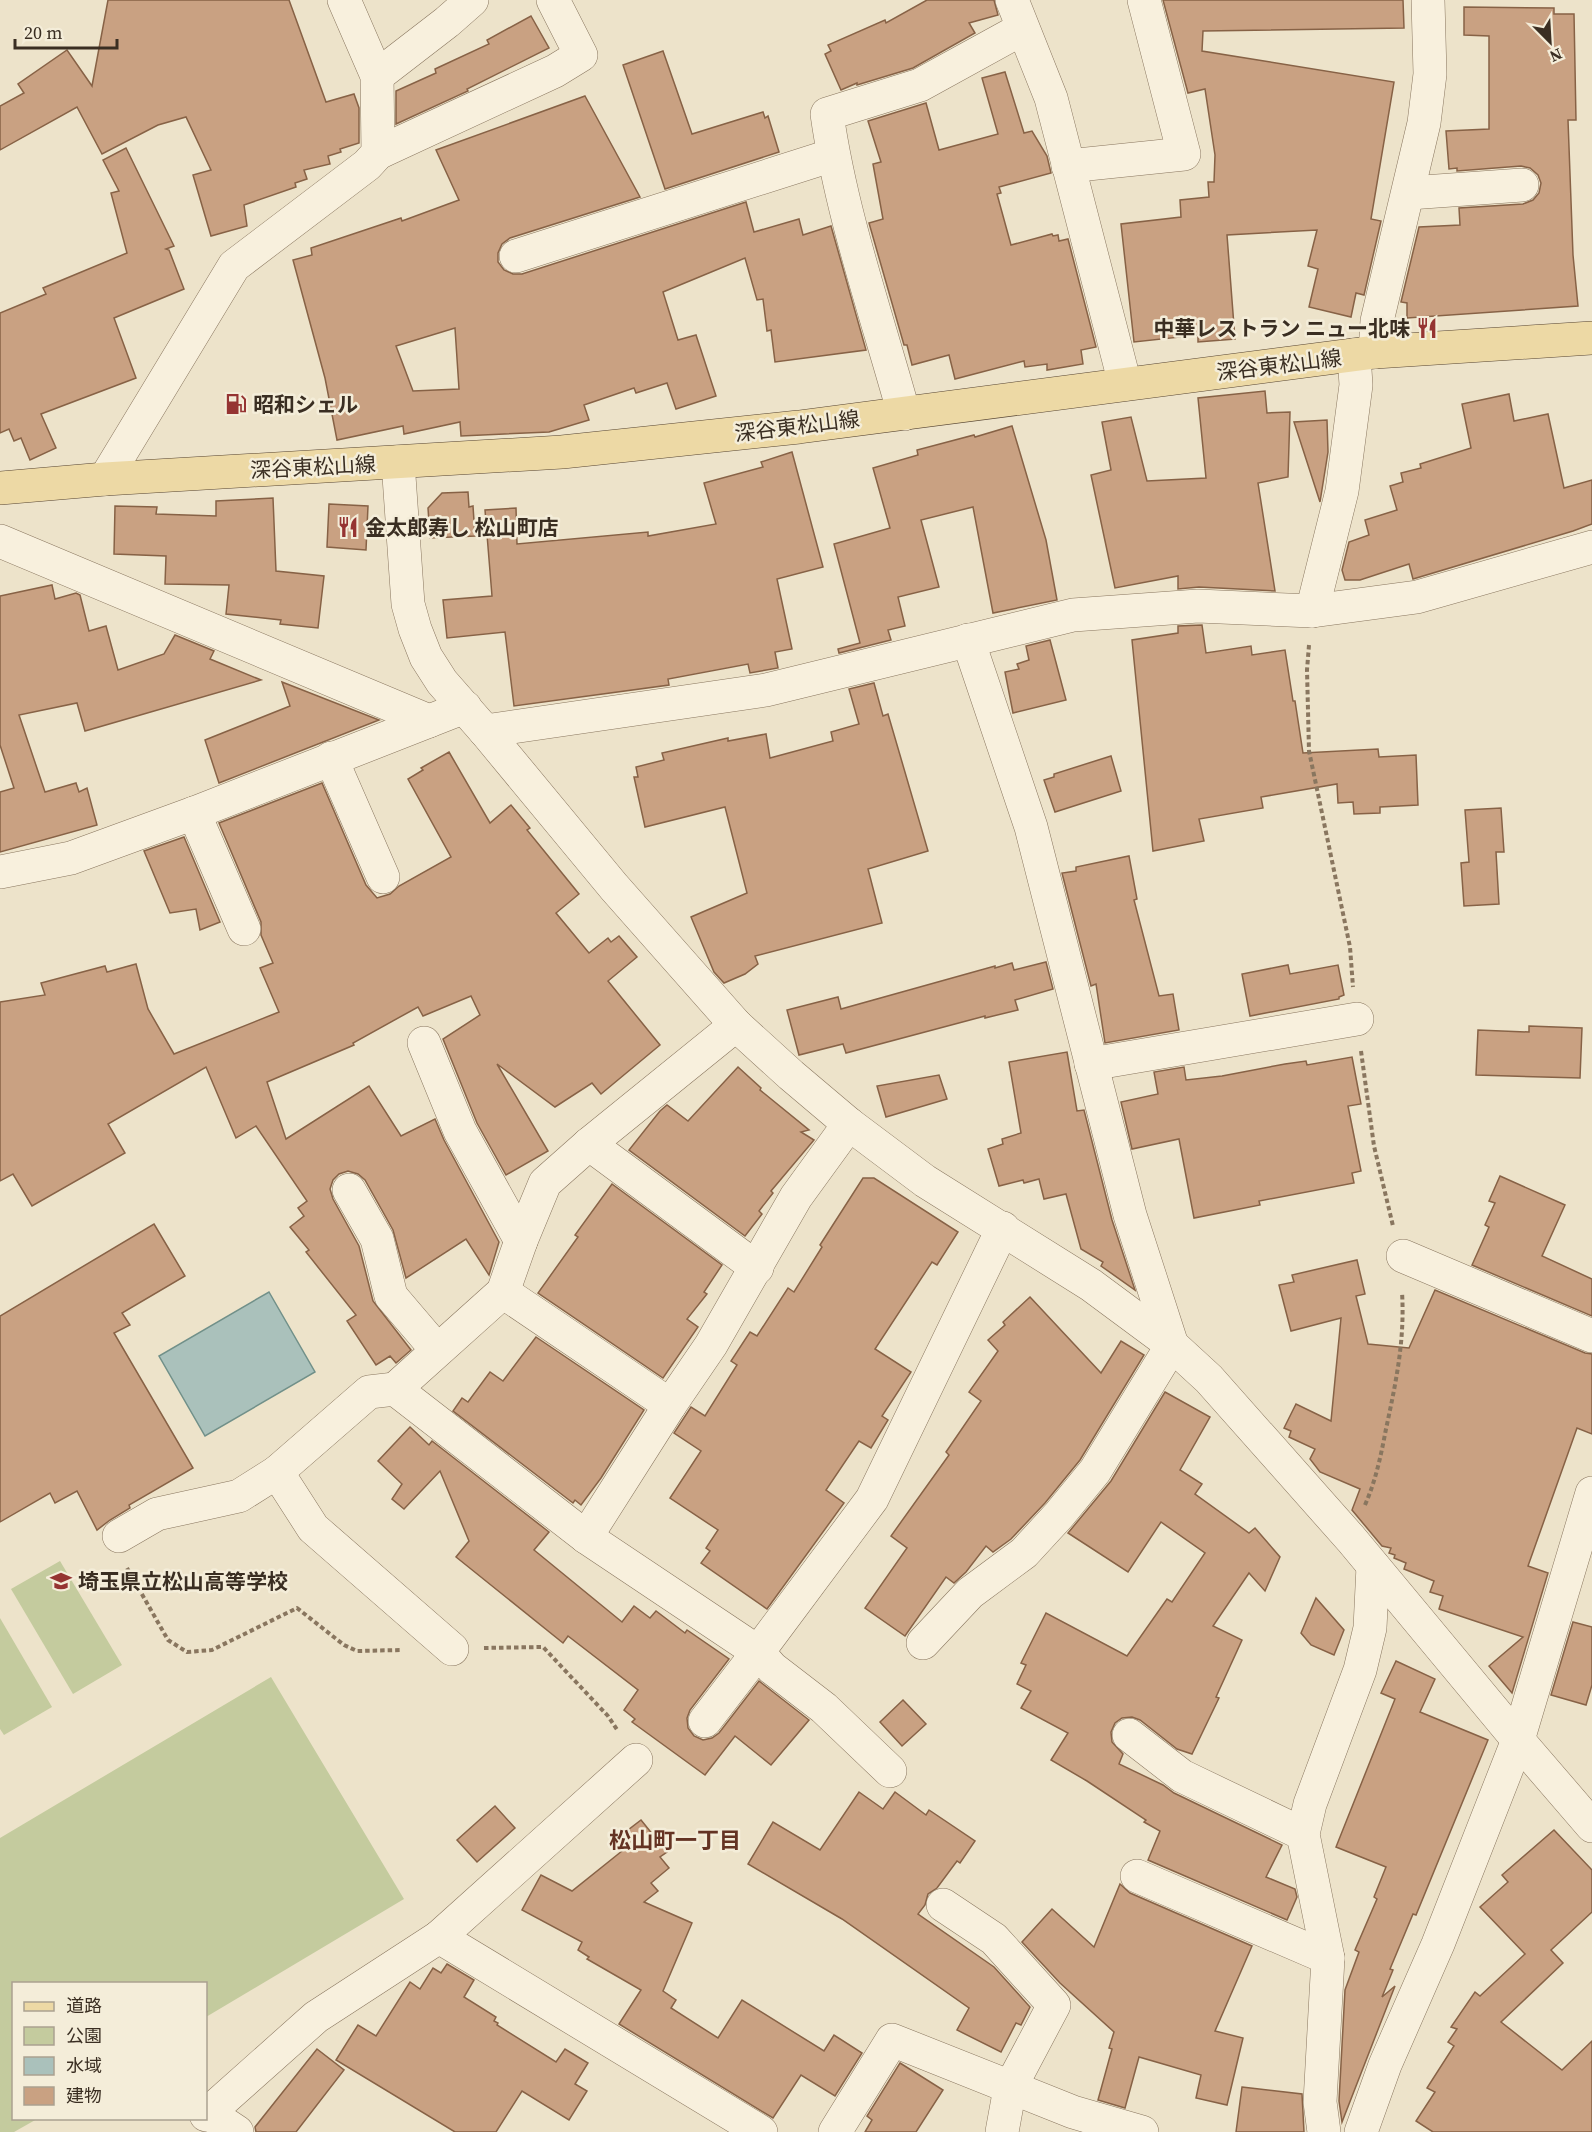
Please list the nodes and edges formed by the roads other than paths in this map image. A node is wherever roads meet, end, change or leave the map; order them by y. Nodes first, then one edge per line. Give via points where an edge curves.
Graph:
1 (344, 0) edge
2 (472, 0) edge
3 (553, 0) edge
4 (1144, 0) edge
5 (1428, 0) edge
6 (1017, 14) edge
7 (377, 76) junction
8 (378, 153) junction
9 (833, 155) junction
10 (1068, 166) junction
11 (1522, 185) dead end
12 (1409, 193) junction
13 (516, 256) dead end
14 (1592, 338) edge
15 (1364, 354) junction
16 (1125, 384) junction
17 (904, 414) junction
18 (398, 462) junction
19 (105, 479) junction
20 (0, 488) edge
21 (0, 542) edge
22 (1592, 547) edge
23 (1312, 611) junction
24 (968, 640) junction
25 (475, 719) junction
26 (429, 721) junction
27 (331, 758) junction
28 (194, 813) junction
29 (0, 872) edge
30 (383, 877) dead end
31 (244, 929) dead end
32 (1357, 1019) road end
33 (736, 1024) junction
34 (424, 1043) dead end
35 (1091, 1064) junction
36 (849, 1124) junction
37 (590, 1144) junction
38 (349, 1190) dead end
39 (1003, 1228) junction
40 (521, 1241) junction
41 (1403, 1256) road end
42 (757, 1268) junction
43 (503, 1292) junction
44 (1592, 1336) edge
45 (1172, 1345) junction
46 (437, 1350) junction
47 (395, 1389) junction
48 (670, 1405) junction
49 (277, 1472) junction
50 (1589, 1513) edge
51 (119, 1536) road end
52 (586, 1537) junction
53 (1373, 1566) junction
54 (923, 1643) dead end
55 (452, 1649) dead end
56 (758, 1652) junction
57 (705, 1721) dead end
58 (1129, 1735) dead end
59 (1518, 1740) junction
60 (636, 1760) dead end
61 (890, 1770) dead end
62 (1592, 1826) edge
63 (1303, 1834) junction
64 (1137, 1876) dead end
65 (943, 1905) dead end
66 (439, 1937) junction
67 (1328, 1958) junction
68 (1010, 2088) junction
69 (207, 2115) edge
70 (205, 2120) edge
71 (237, 2132) edge
72 (761, 2132) edge
73 (835, 2132) edge
74 (1002, 2132) edge
75 (1142, 2132) edge
76 (1324, 2132) edge
77 (1361, 2132) edge

1 - 7 street
2 - 7 street
3 - 8 street via 581,55 555,71
4 - 10 street via 1184,154
5 - 12 street via 1430,74
6 - 9 street via 920,85 827,114
6 - 10 street via 1051,98
7 - 8 street
8 - 19 street via 234,266
9 - 13 street
9 - 17 street
10 - 16 street
11 - 12 street
12 - 15 street via 1377,321
14 - 15 main road, 深谷東松山線
15 - 16 main road, 深谷東松山線
15 - 23 street via 1341,491
16 - 17 main road, 深谷東松山線
17 - 18 main road, 深谷東松山線 via 562,452
18 - 19 main road, 深谷東松山線
18 - 25 street via 408,604 415,629 442,682
19 - 20 main road, 深谷東松山線
21 - 26 street
22 - 23 street via 1417,597
23 - 24 street via 1198,606 1072,615
24 - 25 street via 766,690
24 - 35 street via 1031,827
25 - 26 street
25 - 33 street via 614,887
26 - 27 street
27 - 28 street
27 - 30 street
28 - 29 street via 71,858
28 - 31 street
32 - 35 street
33 - 36 street
33 - 37 street
34 - 40 street via 460,1131
35 - 45 street via 1130,1215
36 - 39 street via 925,1181
36 - 42 street via 796,1197
37 - 40 street via 545,1183
37 - 42 street
38 - 46 street via 377,1239 391,1296
39 - 45 street via 1091,1285
39 - 56 street via 872,1499
40 - 43 street
41 - 44 street
42 - 48 street
43 - 46 street
43 - 48 street
45 - 53 street via 1236,1408
45 - 54 street via 1095,1471 1059,1515 1024,1553 970,1593
46 - 47 street
47 - 49 street via 369,1392
47 - 52 street
48 - 52 street
49 - 51 street via 239,1496 157,1514
49 - 55 street via 313,1528
50 - 59 street
52 - 56 street
53 - 59 street
53 - 63 street via 1370,1628 1360,1670 1310,1804
56 - 57 street
56 - 61 street
58 - 63 street via 1182,1776
59 - 62 street
59 - 77 street
60 - 66 street
63 - 67 street
64 - 67 street
65 - 68 street via 994,1939 1054,2005
66 - 69 street via 316,2017
66 - 72 street
67 - 76 street via 1320,2102
68 - 73 street via 892,2040
68 - 74 street
68 - 75 street
70 - 71 street

